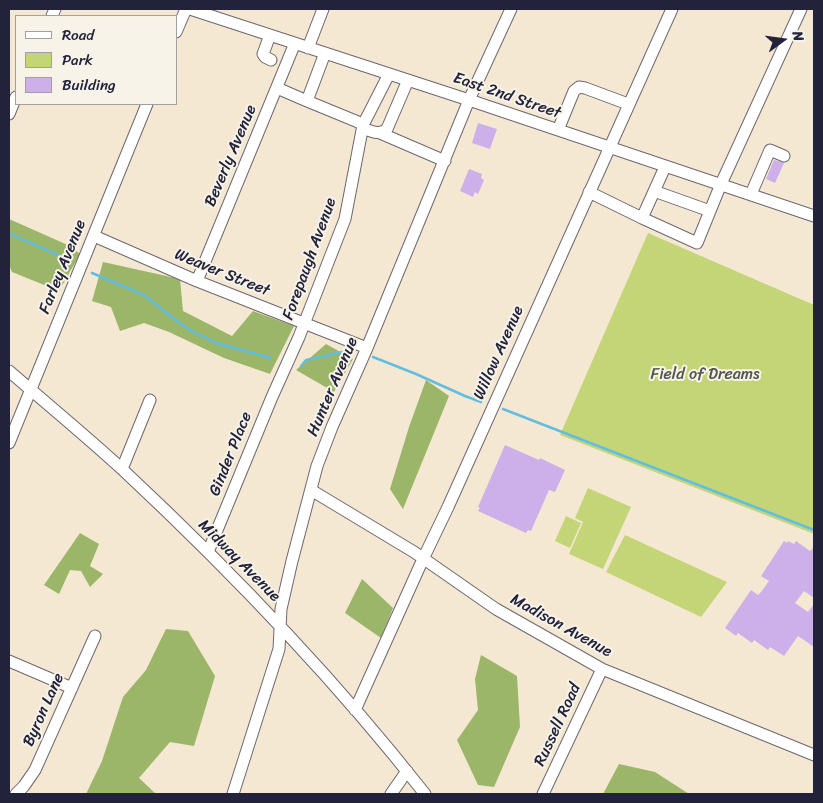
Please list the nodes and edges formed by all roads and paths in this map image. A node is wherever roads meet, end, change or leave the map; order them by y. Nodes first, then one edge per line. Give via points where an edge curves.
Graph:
1 (186, 9) edge
2 (190, 9) edge
3 (323, 9) edge
4 (511, 9) edge
5 (672, 9) edge
6 (801, 9) edge
7 (178, 27) edge
8 (270, 35) junction
9 (295, 43) junction
10 (308, 48) junction
11 (325, 53) junction
12 (271, 60) dead end
13 (388, 74) junction
14 (408, 80) junction
15 (277, 88) junction
16 (15, 99) edge
17 (470, 100) junction
18 (307, 101) junction
19 (628, 104) junction
20 (147, 105) edge
21 (9, 114) edge
22 (363, 126) junction
23 (558, 130) junction
24 (380, 133) junction
25 (609, 148) junction
26 (784, 156) dead end
27 (445, 161) junction
28 (665, 167) junction
29 (721, 184) junction
30 (654, 190) junction
31 (589, 192) junction
32 (751, 194) junction
33 (710, 211) junction
34 (814, 216) edge
35 (642, 218) junction
36 (94, 236) junction
37 (197, 281) junction
38 (304, 323) junction
39 (368, 348) junction
40 (9, 371) edge
41 (31, 389) junction
42 (272, 397) joint
43 (150, 400) dead end
44 (9, 444) edge
45 (122, 469) junction
46 (311, 490) junction
47 (208, 552) junction
48 (422, 559) junction
49 (280, 626) junction
50 (95, 636) dead end
51 (9, 661) edge
52 (602, 669) junction
53 (72, 688) junction
54 (355, 710) junction
55 (814, 755) edge
56 (407, 771) junction
57 (16, 794) edge
58 (233, 794) edge
59 (391, 794) edge
60 (425, 794) edge
61 (543, 794) edge

1 - 7 street
2 - 8 street, East 2nd Street
3 - 10 street
4 - 17 street, Hunter Avenue
5 - 19 street, Willow Avenue
6 - 29 street
8 - 9 street, East 2nd Street
8 - 12 street via 263,54
9 - 10 street, East 2nd Street
9 - 15 street, Beverly Avenue
10 - 11 street, East 2nd Street
11 - 13 street, East 2nd Street
11 - 18 street
13 - 14 street, East 2nd Street
13 - 22 street, Forepaugh Avenue
14 - 17 street, East 2nd Street
14 - 24 street via 387,129
15 - 18 street
15 - 37 street, Beverly Avenue
16 - 21 street
17 - 23 street, East 2nd Street
17 - 27 street, Hunter Avenue
18 - 22 street
19 - 23 street via 579,88 574,90
19 - 25 street, Willow Avenue
20 - 36 street, Farley Avenue
22 - 24 street
22 - 38 street, Forepaugh Avenue via 345,219
23 - 25 street, East 2nd Street
24 - 27 street
25 - 28 street, East 2nd Street
25 - 31 street, Willow Avenue
26 - 32 street via 770,150
27 - 39 street, Hunter Avenue
28 - 29 street, East 2nd Street
28 - 30 street
29 - 32 street, East 2nd Street
29 - 33 street
30 - 33 street
30 - 35 street
31 - 35 street
31 - 48 street, Willow Avenue
32 - 34 street, East 2nd Street
33 - 35 street via 697,243
36 - 37 street, Weaver Street
36 - 41 street, Farley Avenue
37 - 38 street, Weaver Street
38 - 39 street, Weaver Street
38 - 42 street, Forepaugh Avenue
39 - 46 street, Hunter Avenue via 332,427
40 - 41 street, Midway Avenue
41 - 44 street, Farley Avenue
41 - 45 street, Midway Avenue
42 - 47 street, Ginder Place
43 - 45 street
45 - 47 street, Midway Avenue
46 - 48 street, Madison Avenue
46 - 49 street, Hunter Avenue via 292,561
47 - 49 street, Midway Avenue
48 - 52 street, Madison Avenue via 496,609
48 - 54 street, Willow Avenue
49 - 54 street, Midway Avenue
49 - 58 street, Hunter Avenue via 279,650
50 - 53 street, Byron Lane
51 - 53 street
52 - 55 street, Madison Avenue
52 - 61 street, Russell Road
53 - 57 street, Byron Lane via 35,770
54 - 56 street, Midway Avenue
56 - 59 street
56 - 60 street, Midway Avenue

